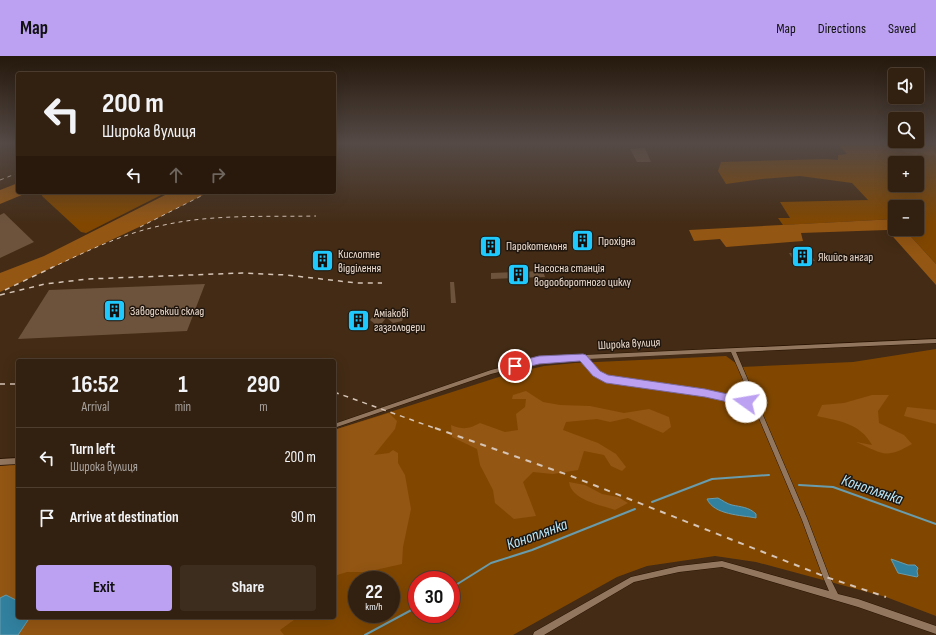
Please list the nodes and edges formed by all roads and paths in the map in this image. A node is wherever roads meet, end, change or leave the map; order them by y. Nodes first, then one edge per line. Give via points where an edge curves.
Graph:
1 (936, 341) edge
2 (733, 350) junction
3 (583, 357) junction
4 (761, 414) junction
5 (336, 425) edge
6 (16, 461) edge
7 (0, 462) edge
8 (835, 596) junction
9 (936, 630) edge
10 (537, 635) edge

1 - 2 street, Широка вулиця
2 - 3 street, Широка вулиця
2 - 4 street
3 - 4 street via 596,374 606,379 705,393 746,402
3 - 5 street, Широка вулиця via 539,360 491,372
4 - 8 street
6 - 7 street
8 - 9 street
8 - 10 street via 722,564 679,569 633,579

